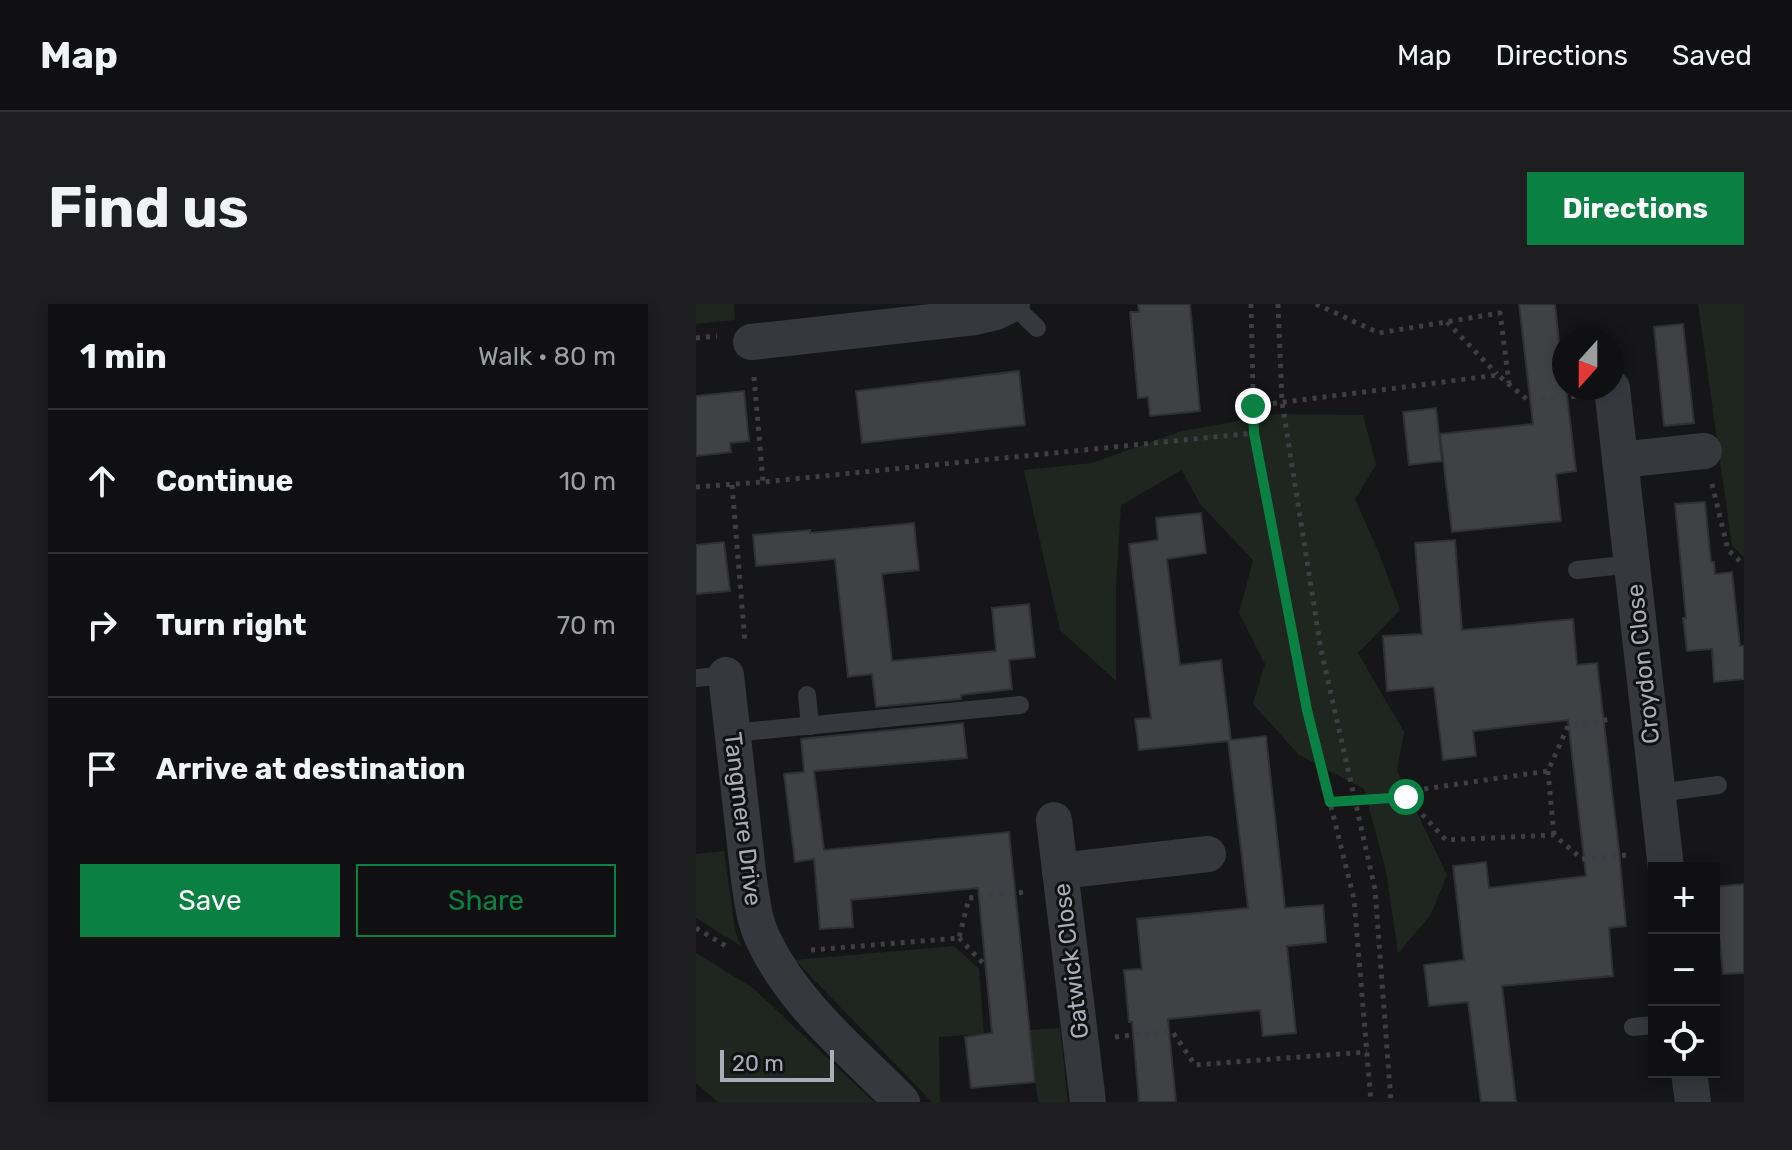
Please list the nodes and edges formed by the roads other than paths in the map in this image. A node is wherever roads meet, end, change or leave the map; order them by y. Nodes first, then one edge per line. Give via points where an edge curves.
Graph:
1 (1020, 312) edge
2 (831, 318) edge
3 (751, 342) road end
4 (1613, 400) edge
5 (1704, 451) road end
6 (1620, 460) junction
7 (1632, 564) junction
8 (1577, 570) dead end
9 (711, 676) edge
10 (807, 695) dead end
11 (1020, 705) dead end
12 (810, 726) junction
13 (732, 733) junction
14 (1718, 785) dead end
15 (1658, 793) junction
16 (1054, 820) dead end
17 (1208, 854) dead end
18 (1665, 859) edge
19 (1061, 879) junction
20 (1648, 1026) edge
21 (1633, 1027) dead end
22 (1690, 1078) edge
23 (902, 1102) edge
24 (1088, 1102) edge
25 (1693, 1102) edge

1 - 2 street
2 - 3 street
4 - 6 street, Croydon Close
5 - 6 street
6 - 7 street, Croydon Close
7 - 8 lane
7 - 15 street, Croydon Close
9 - 13 street, Tangmere Drive
10 - 12 lane
11 - 12 lane
12 - 13 lane
13 - 23 street, Tangmere Drive via 754,911 762,938 819,1018
14 - 15 lane
15 - 18 street, Croydon Close
16 - 19 street, Gatwick Close
17 - 19 street
19 - 24 street, Gatwick Close
20 - 21 lane
22 - 25 street

